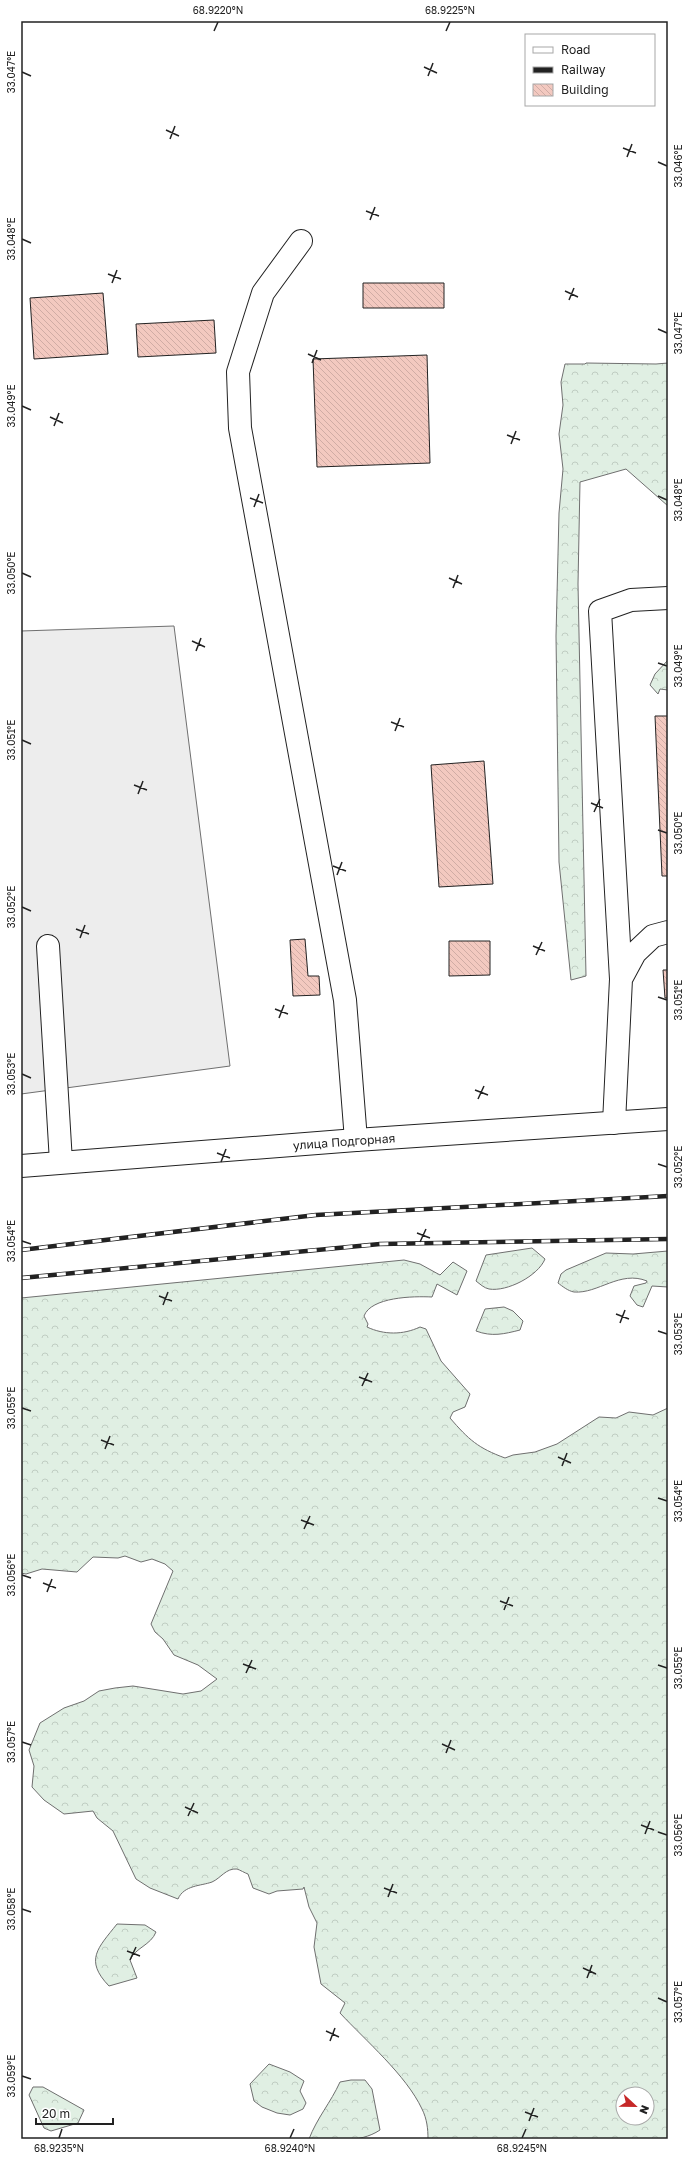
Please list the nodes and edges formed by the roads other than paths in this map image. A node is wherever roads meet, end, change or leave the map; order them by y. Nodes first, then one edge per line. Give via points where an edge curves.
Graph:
1 (301, 241) dead end
2 (668, 598) edge
3 (668, 932) edge
4 (48, 946) dead end
5 (621, 979) junction
6 (668, 1120) edge
7 (614, 1123) junction
8 (356, 1140) junction
9 (61, 1162) junction
10 (21, 1166) edge

1 - 8 main road via 263,293 238,372 240,428 345,1000
2 - 5 main road via 631,600 600,611
3 - 5 main road via 653,936 635,953
4 - 9 main road
5 - 7 main road
6 - 7 main road, улица Подгорная
7 - 8 main road, улица Подгорная
8 - 9 main road, улица Подгорная
9 - 10 main road, улица Подгорная

